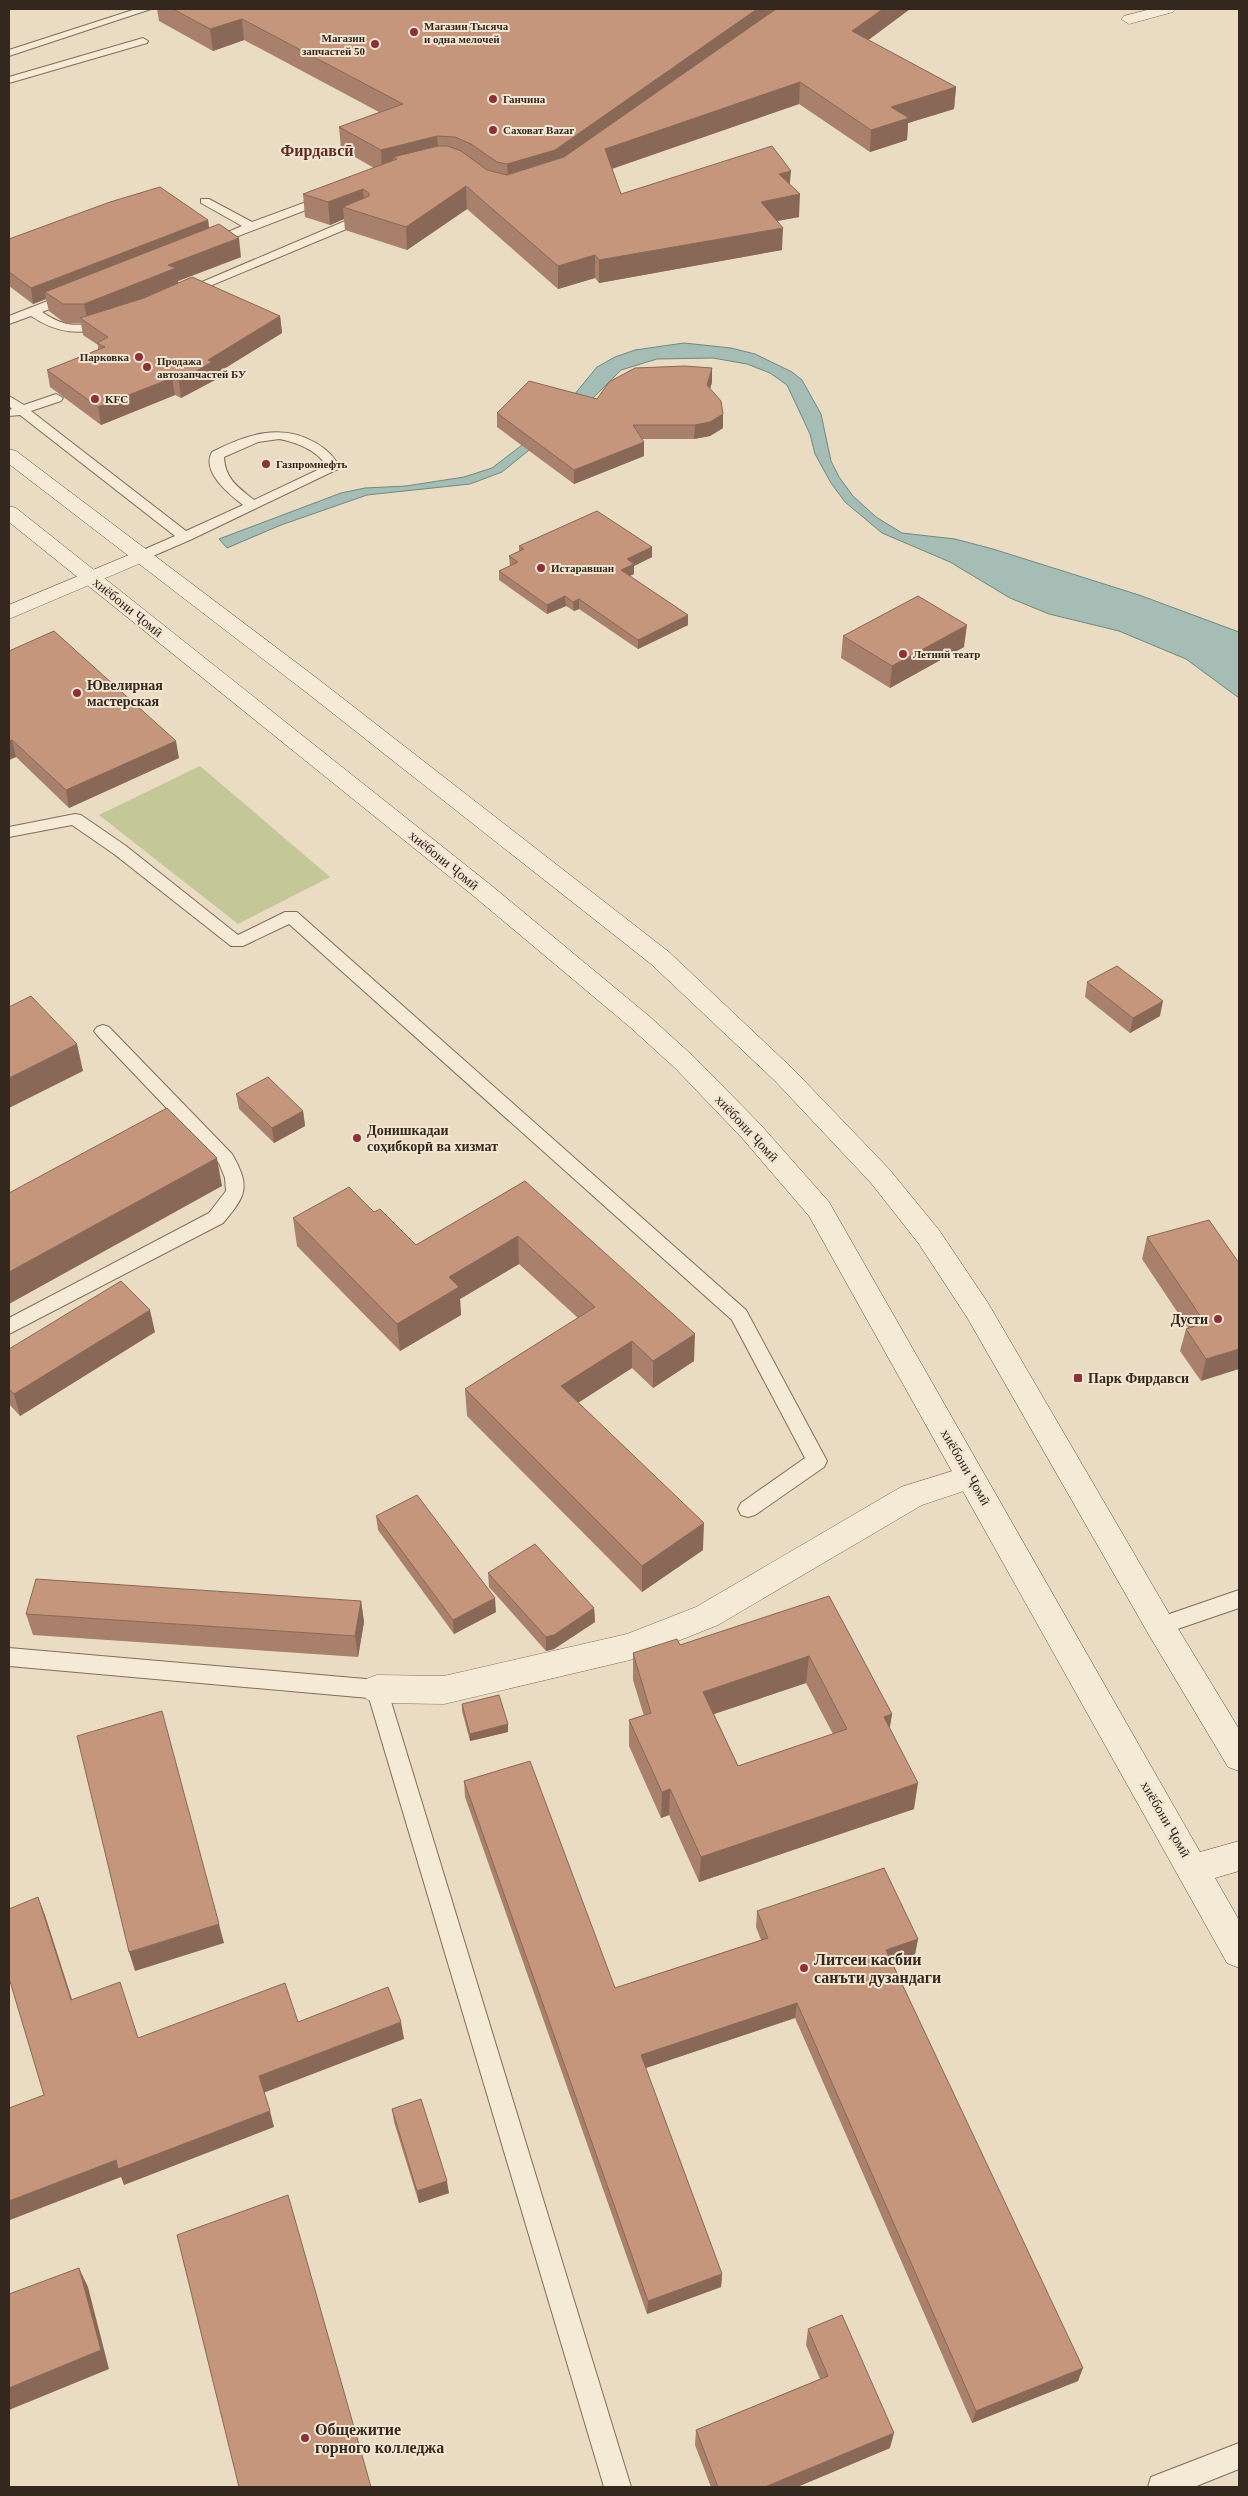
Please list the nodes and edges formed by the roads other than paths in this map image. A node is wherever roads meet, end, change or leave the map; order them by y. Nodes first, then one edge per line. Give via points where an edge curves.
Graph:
1 (146, 9) edge
2 (1168, 9) edge
3 (1129, 19) dead end
4 (143, 41) dead end
5 (9, 53) edge
6 (10, 79) edge
7 (343, 192) edge
8 (206, 200) dead end
9 (364, 217) edge
10 (250, 226) junction
11 (196, 247) edge
12 (87, 290) edge
13 (173, 297) edge
14 (33, 311) junction
15 (9, 320) edge
16 (117, 320) edge
17 (56, 398) edge
18 (9, 400) edge
19 (15, 412) edge
20 (9, 455) edge
21 (252, 506) junction
22 (9, 512) edge
23 (185, 537) junction
24 (141, 556) junction
25 (92, 579) junction
26 (9, 613) edge
27 (9, 832) edge
28 (103, 1031) dead end
29 (9, 1326) edge
30 (960, 1481) dead end
31 (748, 1509) dead end
32 (1239, 1599) edge
33 (1160, 1626) junction
34 (9, 1657) edge
35 (377, 1689) junction
36 (1239, 1757) edge
37 (1239, 1856) edge
38 (1194, 1869) junction
39 (1239, 1952) edge
40 (1239, 2456) edge
41 (618, 2487) edge
42 (1161, 2487) edge

1 - 5 lane
2 - 3 main road
4 - 6 lane
7 - 10 lane
8 - 10 lane
9 - 13 lane
10 - 11 lane
12 - 14 lane
14 - 15 lane
14 - 16 lane via 55,327 74,331
17 - 19 lane
18 - 19 lane
19 - 23 lane
20 - 24 main road
21 - 21 lane via 333,468 331,460 301,439 279,434 258,436 217,455 218,471 232,489
21 - 23 lane
22 - 25 main road, хиёбони Ҷомӣ
23 - 24 lane
24 - 25 main road
24 - 33 main road via 660,958 784,1075 880,1176 929,1237 978,1310
25 - 26 main road
25 - 38 main road, хиёбони Ҷомӣ via 484,892 640,1022 751,1131 819,1209
27 - 31 lane via 75,819 120,850 237,942 291,916 739,1315 817,1461
28 - 29 lane via 226,1159 238,1182 234,1198 216,1218
30 - 35 main road via 912,1496 707,1616 630,1647 444,1690
32 - 33 lane
33 - 36 main road
34 - 35 lane
35 - 41 lane
37 - 38 main road
38 - 39 main road, хиёбони Ҷомӣ
40 - 42 lane

